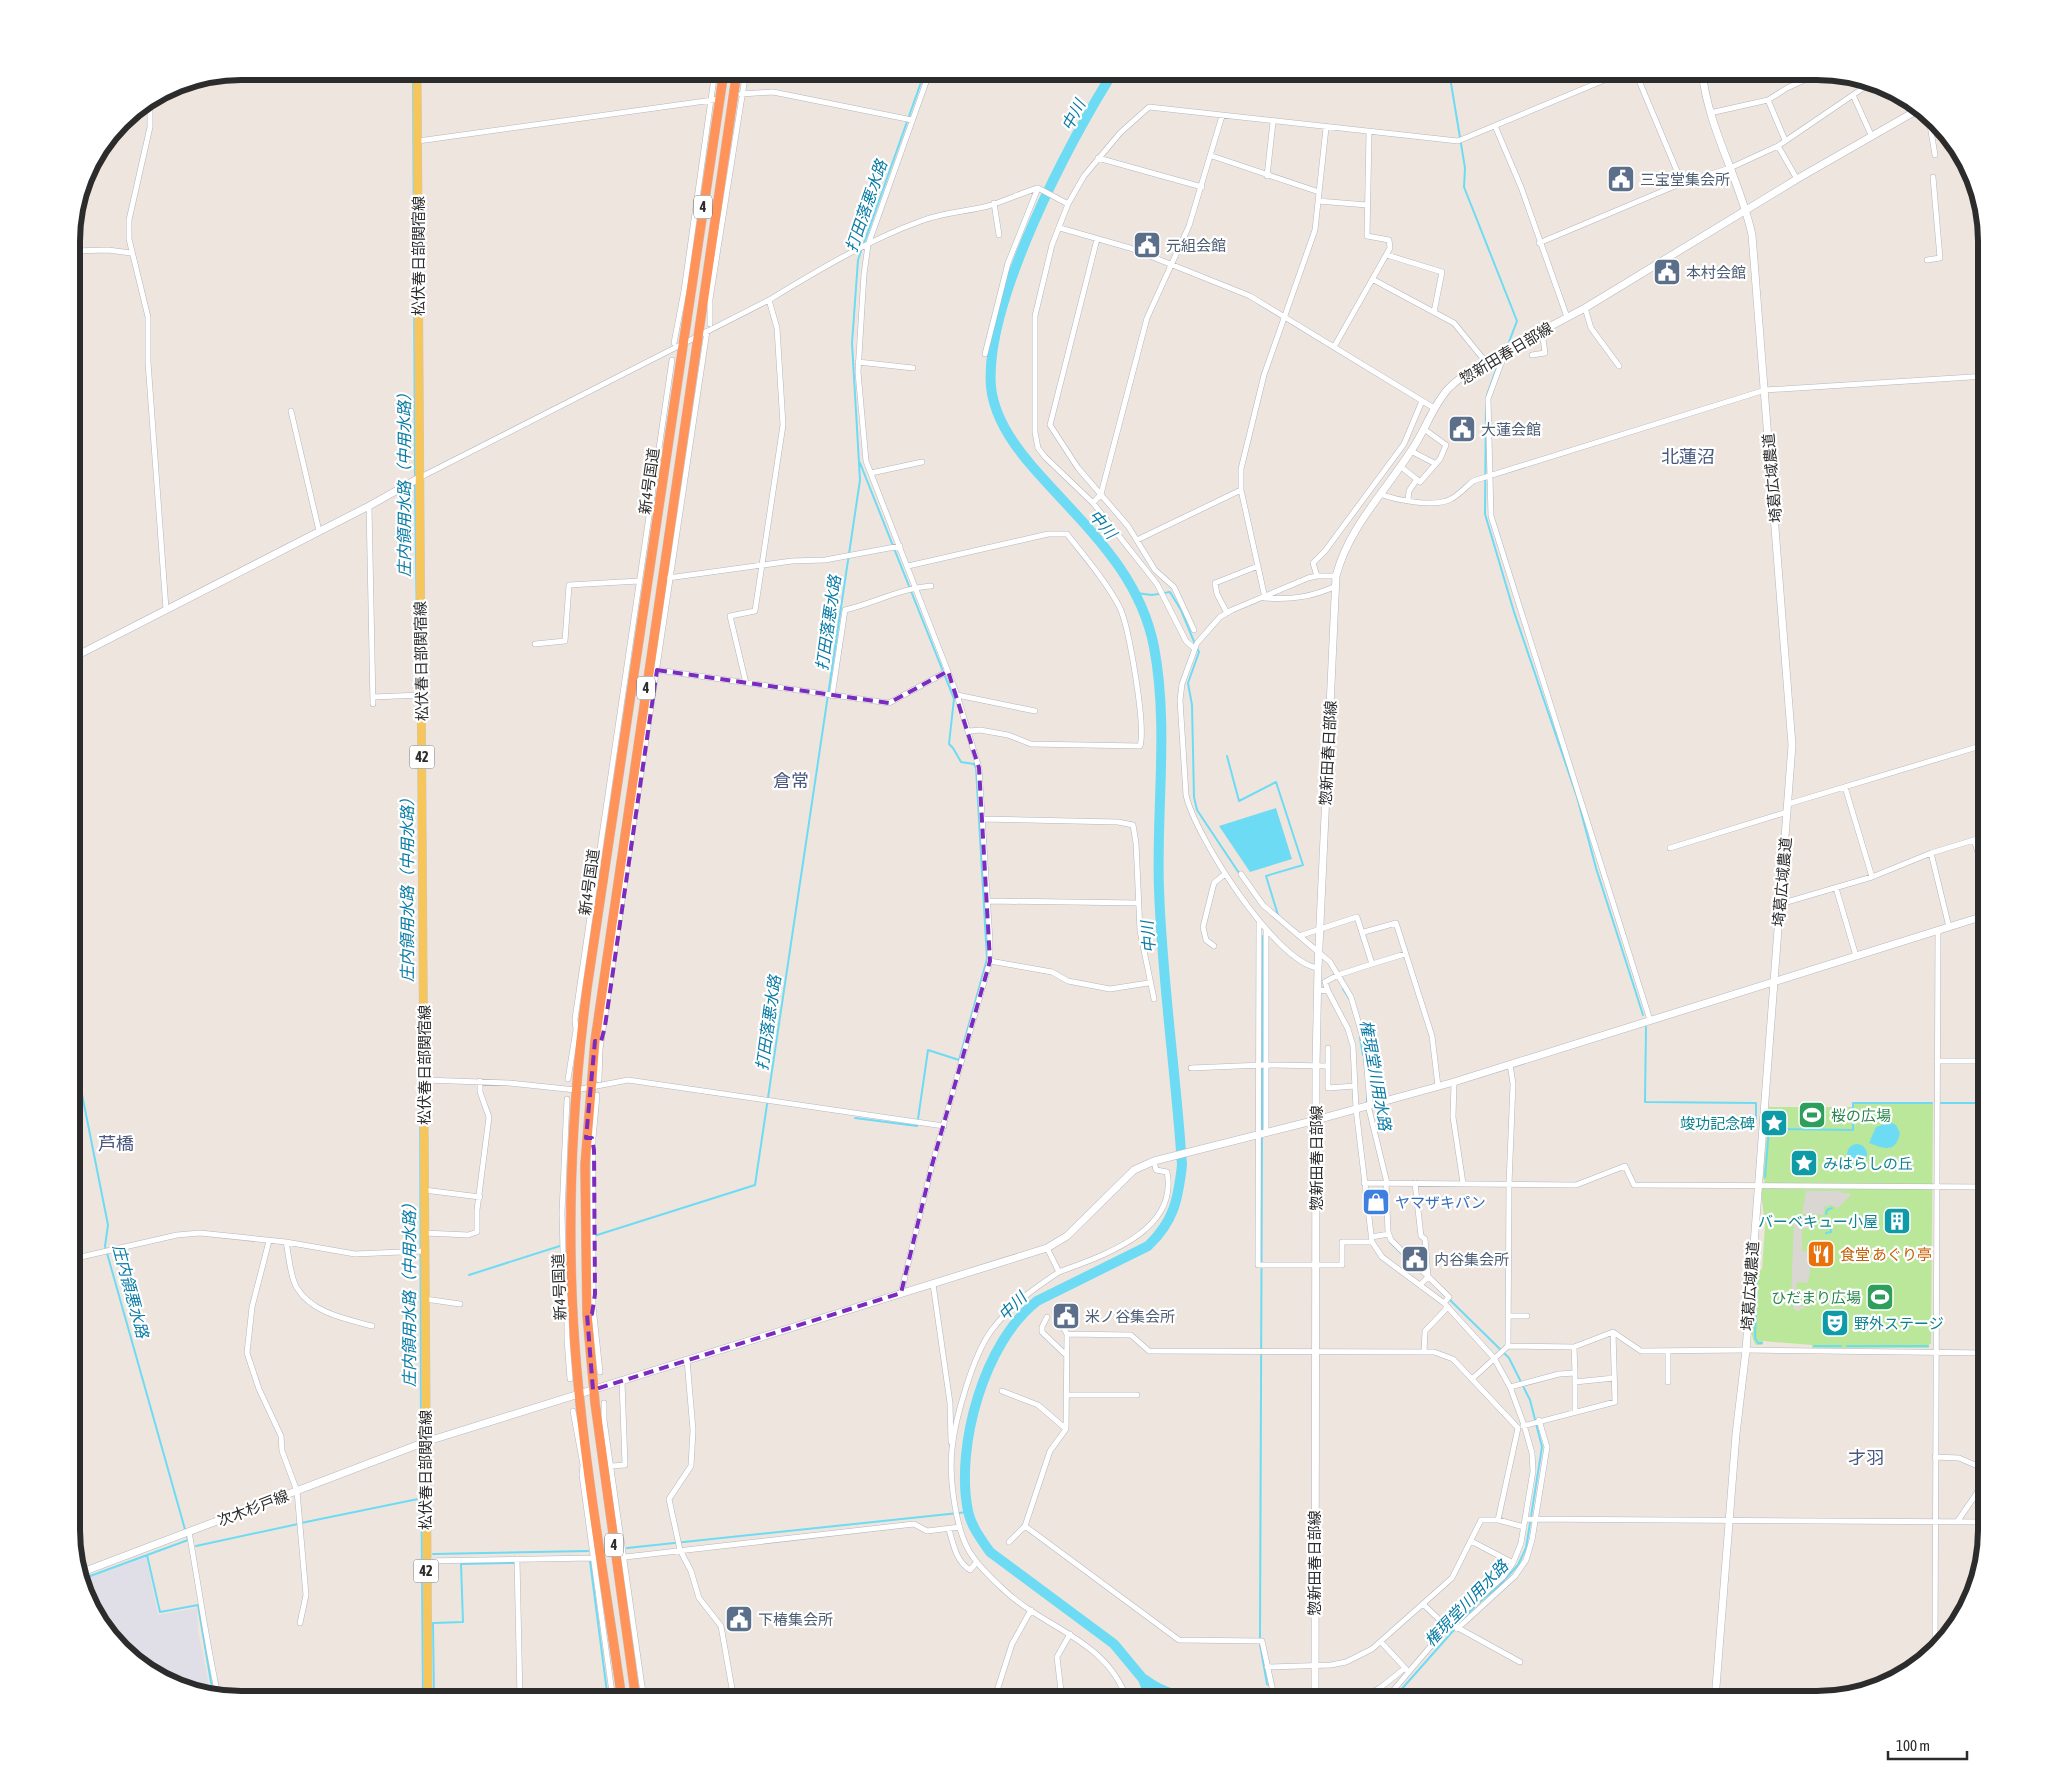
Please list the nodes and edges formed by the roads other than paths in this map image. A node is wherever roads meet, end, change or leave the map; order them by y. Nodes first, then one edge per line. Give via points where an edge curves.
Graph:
1 (417, 80) edge
2 (715, 80) edge
3 (721, 80) edge
4 (737, 80) edge
5 (743, 80) edge
6 (927, 80) edge
7 (1605, 80) edge
8 (1639, 80) edge
9 (1704, 80) edge
10 (1804, 80) edge
11 (1864, 87) edge
12 (738, 95) junction
13 (1852, 95) junction
14 (715, 100) junction
15 (1768, 100) junction
16 (150, 109) edge
17 (1914, 112) edge
18 (1710, 113) junction
19 (1222, 116) junction
20 (912, 120) junction
21 (1273, 122) junction
22 (1495, 126) junction
23 (1930, 126) edge
24 (1326, 128) junction
25 (1369, 133) junction
26 (1872, 137) junction
27 (1785, 140) junction
28 (418, 141) junction
29 (1778, 146) junction
30 (1935, 155) dead end
31 (1212, 156) junction
32 (1098, 158) junction
33 (1730, 168) junction
34 (1267, 176) junction
35 (1933, 177) dead end
36 (1797, 179) junction
37 (1682, 183) junction
38 (1202, 187) junction
39 (1038, 188) junction
40 (1319, 192) junction
41 (1318, 201) junction
42 (994, 203) junction
43 (1068, 204) junction
44 (1367, 205) junction
45 (1747, 211) junction
46 (1060, 228) junction
47 (999, 235) dead end
48 (1097, 239) junction
49 (1539, 242) junction
50 (868, 245) junction
51 (80, 251) edge
52 (131, 253) junction
53 (1387, 255) junction
54 (1927, 260) dead end
55 (1173, 264) junction
56 (1374, 280) junction
57 (709, 290) junction
58 (769, 300) junction
59 (1585, 308) junction
60 (1434, 312) junction
61 (1284, 317) junction
62 (1568, 317) junction
63 (710, 324) dead end
64 (1542, 331) junction
65 (702, 333) junction
66 (679, 343) junction
67 (1334, 347) junction
68 (1504, 351) junction
69 (985, 354) dead end
70 (1532, 355) dead end
71 (672, 360) dead end
72 (1485, 361) junction
73 (858, 362) junction
74 (1619, 366) dead end
75 (912, 368) dead end
76 (1978, 377) edge
77 (1765, 390) junction
78 (672, 393) junction
79 (1422, 401) junction
80 (1434, 408) junction
81 (292, 411) dead end
82 (1424, 429) junction
83 (1411, 451) junction
84 (922, 462) dead end
85 (1436, 464) junction
86 (1400, 466) junction
87 (872, 473) junction
88 (1490, 477) junction
89 (419, 478) junction
90 (1417, 479) junction
91 (1241, 490) junction
92 (1101, 494) junction
93 (1380, 494) junction
94 (1408, 500) junction
95 (1093, 503) junction
96 (369, 506) junction
97 (320, 531) junction
98 (1137, 540) junction
99 (900, 546) junction
100 (763, 565) junction
101 (908, 566) junction
102 (1258, 566) junction
103 (1317, 576) junction
104 (1336, 576) junction
105 (667, 578) junction
106 (639, 581) junction
107 (931, 586) dead end
108 (1336, 586) junction
109 (916, 587) junction
110 (1265, 598) junction
111 (166, 609) junction
112 (1228, 613) junction
113 (1194, 630) dead end
114 (535, 644) dead end
115 (1194, 648) junction
116 (80, 654) edge
117 (657, 670) junction
118 (948, 671) junction
119 (746, 683) junction
120 (421, 695) junction
121 (958, 695) junction
122 (832, 696) junction
123 (373, 697) junction
124 (373, 704) dead end
125 (1035, 711) dead end
126 (969, 731) junction
127 (1978, 747) edge
128 (1845, 788) junction
129 (1788, 808) junction
130 (984, 819) junction
131 (1978, 839) edge
132 (1974, 840) junction
133 (1670, 848) dead end
134 (1931, 852) junction
135 (1978, 852) edge
136 (1225, 874) junction
137 (1241, 874) dead end
138 (1872, 877) junction
139 (1836, 888) junction
140 (988, 900) junction
141 (1139, 903) junction
142 (1780, 904) junction
143 (1978, 918) edge
144 (1259, 924) junction
145 (1950, 927) junction
146 (1266, 929) junction
147 (1321, 929) junction
148 (1938, 931) junction
149 (1364, 932) junction
150 (1299, 936) junction
151 (1214, 946) dead end
152 (1319, 954) junction
153 (1405, 954) junction
154 (1856, 956) junction
155 (990, 961) junction
156 (1372, 964) junction
157 (1318, 968) junction
158 (1336, 976) junction
159 (1774, 981) junction
160 (1148, 983) dead end
161 (1318, 990) junction
162 (1328, 991) junction
163 (1154, 999) dead end
164 (1650, 1020) junction
165 (578, 1040) junction
166 (598, 1042) junction
167 (1328, 1048) dead end
168 (1937, 1061) junction
169 (1978, 1061) edge
170 (1510, 1064) junction
171 (1258, 1065) junction
172 (1266, 1065) junction
173 (1316, 1066) junction
174 (1328, 1066) junction
175 (1191, 1068) dead end
176 (568, 1079) dead end
177 (425, 1080) junction
178 (599, 1080) dead end
179 (480, 1081) junction
180 (1454, 1082) junction
181 (1355, 1086) junction
182 (1438, 1086) junction
183 (576, 1090) junction
184 (593, 1092) junction
185 (567, 1099) dead end
186 (1367, 1106) junction
187 (1356, 1109) junction
188 (1316, 1120) junction
189 (944, 1126) junction
190 (1262, 1134) junction
191 (569, 1140) junction
192 (1155, 1161) junction
193 (1364, 1183) junction
194 (1387, 1183) junction
195 (1462, 1183) junction
196 (1415, 1184) junction
197 (1509, 1184) junction
198 (1758, 1185) junction
199 (1936, 1187) junction
200 (1978, 1188) edge
201 (424, 1190) junction
202 (480, 1197) junction
203 (425, 1233) junction
204 (1389, 1234) junction
205 (269, 1240) junction
206 (1371, 1240) junction
207 (286, 1242) junction
208 (1047, 1248) junction
209 (425, 1251) junction
210 (80, 1257) edge
211 (1315, 1265) junction
212 (1059, 1272) junction
213 (1428, 1278) junction
214 (933, 1284) junction
215 (1421, 1284) junction
216 (901, 1293) junction
217 (425, 1299) junction
218 (460, 1304) dead end
219 (1446, 1305) junction
220 (1055, 1313) dead end
221 (590, 1314) junction
222 (1508, 1316) junction
223 (1527, 1316) dead end
224 (570, 1317) junction
225 (1047, 1317) dead end
226 (372, 1326) dead end
227 (1613, 1332) junction
228 (1067, 1334) junction
229 (1508, 1346) junction
230 (1574, 1347) junction
231 (1746, 1350) junction
232 (1315, 1352) junction
233 (1424, 1352) junction
234 (1668, 1352) junction
235 (1936, 1352) junction
236 (1978, 1353) edge
237 (1066, 1355) junction
238 (1494, 1358) junction
239 (687, 1360) junction
240 (600, 1372) dead end
241 (1575, 1373) junction
242 (1614, 1378) junction
243 (570, 1379) dead end
244 (1472, 1379) junction
245 (622, 1381) junction
246 (1575, 1382) junction
247 (1668, 1382) dead end
248 (1510, 1387) junction
249 (594, 1390) junction
250 (1002, 1390) dead end
251 (580, 1394) junction
252 (1066, 1395) junction
253 (1137, 1395) dead end
254 (604, 1403) dead end
255 (573, 1411) dead end
256 (1575, 1412) junction
257 (1539, 1420) junction
258 (1524, 1425) junction
259 (1518, 1428) junction
260 (602, 1429) junction
261 (1066, 1430) junction
262 (425, 1442) junction
263 (952, 1450) junction
264 (585, 1455) junction
265 (1936, 1457) junction
266 (612, 1466) junction
267 (1978, 1467) edge
268 (297, 1491) junction
269 (1978, 1492) edge
270 (1526, 1519) junction
271 (1536, 1519) junction
272 (1498, 1520) junction
273 (1730, 1520) junction
274 (1935, 1522) junction
275 (1957, 1522) junction
276 (1978, 1522) edge
277 (1025, 1526) junction
278 (960, 1527) junction
279 (1524, 1527) junction
280 (949, 1528) junction
281 (189, 1532) junction
282 (1471, 1541) junction
283 (1009, 1542) dead end
284 (680, 1550) junction
285 (1517, 1556) junction
286 (625, 1557) junction
287 (594, 1558) junction
288 (518, 1559) junction
289 (1526, 1560) junction
290 (426, 1562) junction
291 (978, 1562) junction
292 (1513, 1563) junction
293 (85, 1571) edge
294 (1423, 1604) junction
295 (1031, 1610) junction
296 (300, 1623) dead end
297 (1449, 1626) junction
298 (1457, 1629) junction
299 (1070, 1634) junction
300 (1935, 1639) edge
301 (1381, 1642) junction
302 (1520, 1662) dead end
303 (1313, 1666) junction
304 (1267, 1667) junction
305 (1407, 1670) junction
306 (217, 1689) edge
307 (428, 1691) edge
308 (520, 1691) edge
309 (612, 1691) edge
310 (621, 1691) edge
311 (635, 1691) edge
312 (643, 1691) edge
313 (732, 1691) edge
314 (997, 1691) edge
315 (1061, 1691) edge
316 (1123, 1691) edge
317 (1273, 1691) edge
318 (1314, 1691) edge
319 (1374, 1691) edge
320 (1392, 1691) edge
321 (1716, 1691) edge

1 - 28 main road, 松伏春日部関宿線 / 42
2 - 14 street
3 - 14 highway, 新4号国道 / 4
4 - 12 highway, 新4号国道 / 4
5 - 12 street
6 - 20 street
7 - 22 street
8 - 37 street
9 - 18 street, 埼葛広域農道
10 - 15 street
11 - 13 street
12 - 20 street via 773,92
12 - 57 highway, 新4号国道 / 4
13 - 26 street
13 - 27 street
14 - 28 street
14 - 66 highway, 新4号国道 / 4
15 - 18 street
15 - 27 street
16 - 52 street via 149,135 129,220
17 - 26 street, 惣新田春日部線
18 - 33 street, 埼葛広域農道
19 - 21 street
19 - 31 street
19 - 32 street via 1149,107
20 - 50 street
21 - 24 street
21 - 34 street
22 - 25 street via 1458,141
22 - 49 street
23 - 30 street
24 - 25 street
24 - 40 street
25 - 44 street
26 - 36 street, 惣新田春日部線
27 - 29 street
28 - 89 main road, 松伏春日部関宿線 / 42
29 - 33 street
29 - 36 street
31 - 34 street
31 - 38 street
32 - 38 street
32 - 43 street
33 - 37 street
33 - 45 street, 埼葛広域農道
34 - 40 street
35 - 54 street via 1940,258
36 - 45 street, 惣新田春日部線
37 - 49 street
38 - 55 street via 1190,226
39 - 42 street
39 - 43 street
39 - 69 street via 1008,263
40 - 41 street
41 - 44 street
41 - 61 street via 1315,230
42 - 47 street
42 - 50 street via 945,212
43 - 46 street
44 - 53 street via 1367,236 1389,240
45 - 59 street, 惣新田春日部線
45 - 77 street, 埼葛広域農道 via 1752,235
46 - 48 street
46 - 95 street via 1052,245 1036,316 1036,441 1044,456
48 - 55 street
48 - 92 street via 1050,425 1078,468
49 - 62 street
50 - 58 street
50 - 73 street
51 - 52 street
52 - 111 street via 148,317 148,362
53 - 56 street
53 - 60 street via 1442,272
55 - 61 street via 1250,296
55 - 92 street via 1147,318
56 - 60 street
56 - 67 street
57 - 63 street
57 - 65 highway, 新4号国道 / 4
58 - 65 street
58 - 100 street via 777,328 783,425
59 - 62 street, 惣新田春日部線
59 - 74 street via 1590,328
60 - 72 street via 1454,323
61 - 67 street
61 - 91 street via 1264,375 1243,458
62 - 64 street, 惣新田春日部線
64 - 68 street, 惣新田春日部線
64 - 70 street via 1545,353
65 - 66 street
65 - 105 highway, 新4号国道 / 4
66 - 78 highway, 新4号国道 / 4
66 - 89 street
67 - 79 street
68 - 72 street, 惣新田春日部線
68 - 88 street via 1488,399
71 - 78 street
72 - 80 street, 惣新田春日部線 via 1450,387
73 - 75 street
73 - 87 street via 866,461
76 - 77 street
77 - 88 street
77 - 129 street, 埼葛広域農道 via 1792,745
78 - 106 street via 656,461
78 - 165 highway, 新4号国道 / 4
79 - 80 street
79 - 103 street via 1404,444 1393,461 1313,563
80 - 82 street, 惣新田春日部線
81 - 97 street
82 - 83 street, 惣新田春日部線
82 - 85 street via 1446,445
83 - 85 street
83 - 86 street, 惣新田春日部線
84 - 87 street
85 - 90 street via 1420,482
86 - 90 street
86 - 93 street, 惣新田春日部線
87 - 99 street
88 - 94 street via 1473,482 1443,502
88 - 164 street via 1491,516
89 - 96 street
89 - 120 main road, 松伏春日部関宿線 / 42
90 - 94 street via 1409,491
91 - 98 street
91 - 102 street
92 - 95 street
92 - 98 street
93 - 94 street
93 - 104 street, 惣新田春日部線 via 1356,527
95 - 115 street via 1157,584 1186,640
96 - 97 street
96 - 123 street
97 - 111 street
98 - 113 street via 1155,570 1174,587
99 - 100 street via 824,560
99 - 101 street
100 - 105 street
100 - 119 street via 756,611 730,616
101 - 109 street
101 - 126 street via 1048,534 1067,534 1120,607 1139,707 1140,746 1031,744 1008,735
102 - 110 street
102 - 112 street via 1215,583 1217,594
103 - 104 street
103 - 110 street
104 - 108 street, 惣新田春日部線
105 - 117 street
105 - 166 highway, 新4号国道 / 4
106 - 114 street via 569,585 565,641
106 - 165 street via 576,1010
107 - 109 street
108 - 110 street via 1292,599
108 - 147 street, 惣新田春日部線
109 - 118 street
109 - 122 street via 845,610
110 - 112 street
111 - 116 street
112 - 115 street via 1206,630
115 - 136 street via 1180,700 1186,795 1189,809
117 - 119 street
117 - 166 street
118 - 121 street
118 - 122 street via 889,703
119 - 122 street
120 - 123 street
120 - 177 main road, 松伏春日部関宿線 / 42
121 - 125 street
121 - 126 street
123 - 124 street
126 - 130 street via 979,768
127 - 128 street
128 - 129 street
128 - 138 street
129 - 133 street
129 - 142 street, 埼葛広域農道
130 - 140 street
130 - 141 street via 1133,825
131 - 132 street
132 - 134 street
132 - 135 street
134 - 138 street
134 - 145 street
136 - 144 street
136 - 151 street via 1214,883 1203,927 1206,940
137 - 150 street via 1263,905
138 - 139 street
139 - 142 street
139 - 154 street
140 - 141 street
140 - 155 street
141 - 163 street via 1140,930
142 - 159 street, 埼葛広域農道
143 - 145 street, 次木杉戸線
144 - 146 street
144 - 171 street
145 - 148 street, 次木杉戸線
146 - 157 street via 1307,967
146 - 172 street
147 - 149 street via 1357,917
147 - 150 street
147 - 152 street, 惣新田春日部線
148 - 154 street, 次木杉戸線
148 - 168 street
149 - 153 street via 1396,922
149 - 156 street
150 - 152 street
152 - 157 street, 惣新田春日部線
152 - 158 street via 1330,962
153 - 156 street
153 - 182 street via 1432,1036
154 - 159 street, 次木杉戸線
155 - 160 street via 1052,972 1068,981 1110,989
155 - 189 street
156 - 158 street
157 - 161 street, 惣新田春日部線
158 - 162 street via 1325,982
158 - 186 street via 1351,997 1358,1016 1368,1068
159 - 164 street, 次木杉戸線
159 - 198 street, 埼葛広域農道
161 - 162 street
161 - 173 street, 惣新田春日部線
162 - 181 street via 1348,1029 1355,1061
164 - 170 street, 次木杉戸線
165 - 176 street
165 - 183 highway, 新4号国道 / 4
166 - 178 street
166 - 184 highway, 新4号国道 / 4
167 - 174 street
168 - 169 street
168 - 199 street
170 - 180 street, 次木杉戸線
170 - 197 street via 1513,1084
171 - 172 street
171 - 175 street
171 - 190 street
172 - 173 street
172 - 190 street
173 - 174 street
173 - 188 street, 惣新田春日部線
174 - 181 street via 1328,1088
177 - 179 street
177 - 201 main road, 松伏春日部関宿線 / 42
179 - 183 street
179 - 202 street via 480,1092 489,1117
180 - 182 street, 次木杉戸線
180 - 195 street via 1453,1117
181 - 187 street
182 - 186 street, 次木杉戸線
183 - 184 street
183 - 191 highway, 新4号国道 / 4
184 - 189 street via 628,1080
184 - 221 highway, 新4号国道 / 4 via 584,1214
185 - 191 street
186 - 187 street, 次木杉戸線
186 - 194 street
187 - 188 street, 次木杉戸線
187 - 193 street
188 - 190 street, 次木杉戸線
188 - 211 street, 惣新田春日部線
189 - 216 street
190 - 192 street, 次木杉戸線
190 - 211 street via 1258,1265
191 - 224 highway, 新4号国道 / 4
192 - 208 street, 次木杉戸線 via 1134,1170 1067,1236
192 - 212 street via 1156,1170 1167,1172 1168,1178 1167,1199 1161,1212 1115,1251
193 - 194 street
193 - 206 street
194 - 196 street
194 - 204 street
195 - 196 street
195 - 197 street
196 - 213 street
197 - 198 street via 1576,1185 1625,1166 1634,1185
197 - 222 street
198 - 199 street
198 - 231 street, 埼葛広域農道
199 - 200 street
199 - 235 street
201 - 202 street
201 - 203 main road, 松伏春日部関宿線 / 42
202 - 203 street via 478,1232
203 - 209 main road, 松伏春日部関宿線 / 42
204 - 206 street
204 - 213 street via 1394,1245
205 - 207 street
205 - 210 street via 200,1233 177,1235
205 - 268 street via 252,1307 246,1353 280,1436 282,1451
206 - 211 street via 1342,1242 1342,1265
206 - 215 street via 1382,1257
207 - 209 street via 355,1254
207 - 226 street via 296,1287 313,1304
208 - 212 street
208 - 214 street, 次木杉戸線
209 - 217 main road, 松伏春日部関宿線 / 42
211 - 232 street, 惣新田春日部線
212 - 263 street via 1017,1301 990,1334 969,1382
213 - 215 street
213 - 219 street via 1449,1297
214 - 216 street, 次木杉戸線
214 - 263 street via 950,1403
215 - 219 street
216 - 239 street, 次木杉戸線
217 - 218 street
217 - 262 main road, 松伏春日部関宿線 / 42
219 - 233 street via 1424,1331
219 - 238 street
220 - 228 street
221 - 240 street
221 - 249 highway, 新4号国道 / 4
222 - 223 street
222 - 229 street
224 - 243 street via 567,1340
224 - 251 highway, 新4号国道 / 4
225 - 237 street via 1042,1332
227 - 230 street
227 - 234 street via 1641,1352
227 - 242 street
228 - 232 street via 1131,1335 1149,1351
228 - 237 street
229 - 230 street
229 - 238 street
230 - 241 street
231 - 234 street
231 - 235 street
231 - 273 street, 埼葛広域農道
232 - 233 street
232 - 303 street, 惣新田春日部線
233 - 244 street via 1453,1359
234 - 247 street
235 - 236 street
235 - 265 street
237 - 252 street
238 - 244 street
238 - 248 street
239 - 245 street, 次木杉戸線
239 - 284 street via 693,1430 691,1466 670,1500
241 - 246 street
241 - 248 street
242 - 246 street
242 - 256 street via 1615,1402
244 - 259 street
245 - 249 street, 次木杉戸線
245 - 266 street via 625,1465
246 - 256 street
248 - 258 street
249 - 251 street, 次木杉戸線
249 - 260 highway, 新4号国道 / 4
250 - 261 street via 1038,1405
251 - 262 street, 次木杉戸線
251 - 264 highway, 新4号国道 / 4
252 - 253 street
252 - 261 street
254 - 260 street
255 - 264 street
256 - 257 street
257 - 258 street
257 - 271 street via 1546,1447
258 - 259 street
258 - 270 street via 1533,1471
259 - 272 street
260 - 266 street
260 - 311 highway, 新4号国道 / 4
261 - 277 street via 1050,1451
262 - 268 street, 次木杉戸線
262 - 290 main road, 松伏春日部関宿線 / 42
263 - 278 street
264 - 287 street
264 - 310 highway, 新4号国道 / 4
265 - 267 street via 1959,1458
265 - 274 street
266 - 286 street
268 - 281 street, 次木杉戸線
268 - 296 street via 306,1596
269 - 275 street
270 - 271 street
270 - 279 street
271 - 273 street
271 - 289 street
272 - 279 street
272 - 282 street via 1481,1520
273 - 274 street
273 - 321 street, 埼葛広域農道
274 - 275 street
274 - 300 street
275 - 276 street
277 - 283 street
277 - 304 street via 1179,1640 1262,1641
278 - 280 street
278 - 291 street via 969,1550
279 - 285 street
280 - 284 street via 926,1531 914,1524
280 - 291 street via 964,1566 970,1570
281 - 293 street, 次木杉戸線
281 - 306 street via 202,1600 204,1632
282 - 292 street
282 - 294 street via 1452,1578
284 - 286 street
284 - 313 street via 699,1598 720,1626
285 - 289 street
285 - 292 street
286 - 312 street
287 - 288 street
287 - 309 street
288 - 290 street
288 - 308 street
289 - 298 street via 1515,1576
290 - 307 main road, 松伏春日部関宿線 / 42
291 - 295 street via 1003,1590
292 - 297 street via 1503,1577
294 - 297 street
294 - 301 street
295 - 299 street
295 - 314 street via 1012,1644
297 - 298 street
297 - 305 street
298 - 302 street
299 - 315 street via 1057,1657
299 - 316 street via 1113,1671
301 - 303 street via 1346,1662
301 - 305 street
303 - 304 street
303 - 318 street, 惣新田春日部線
304 - 317 street
305 - 319 street
305 - 320 street

